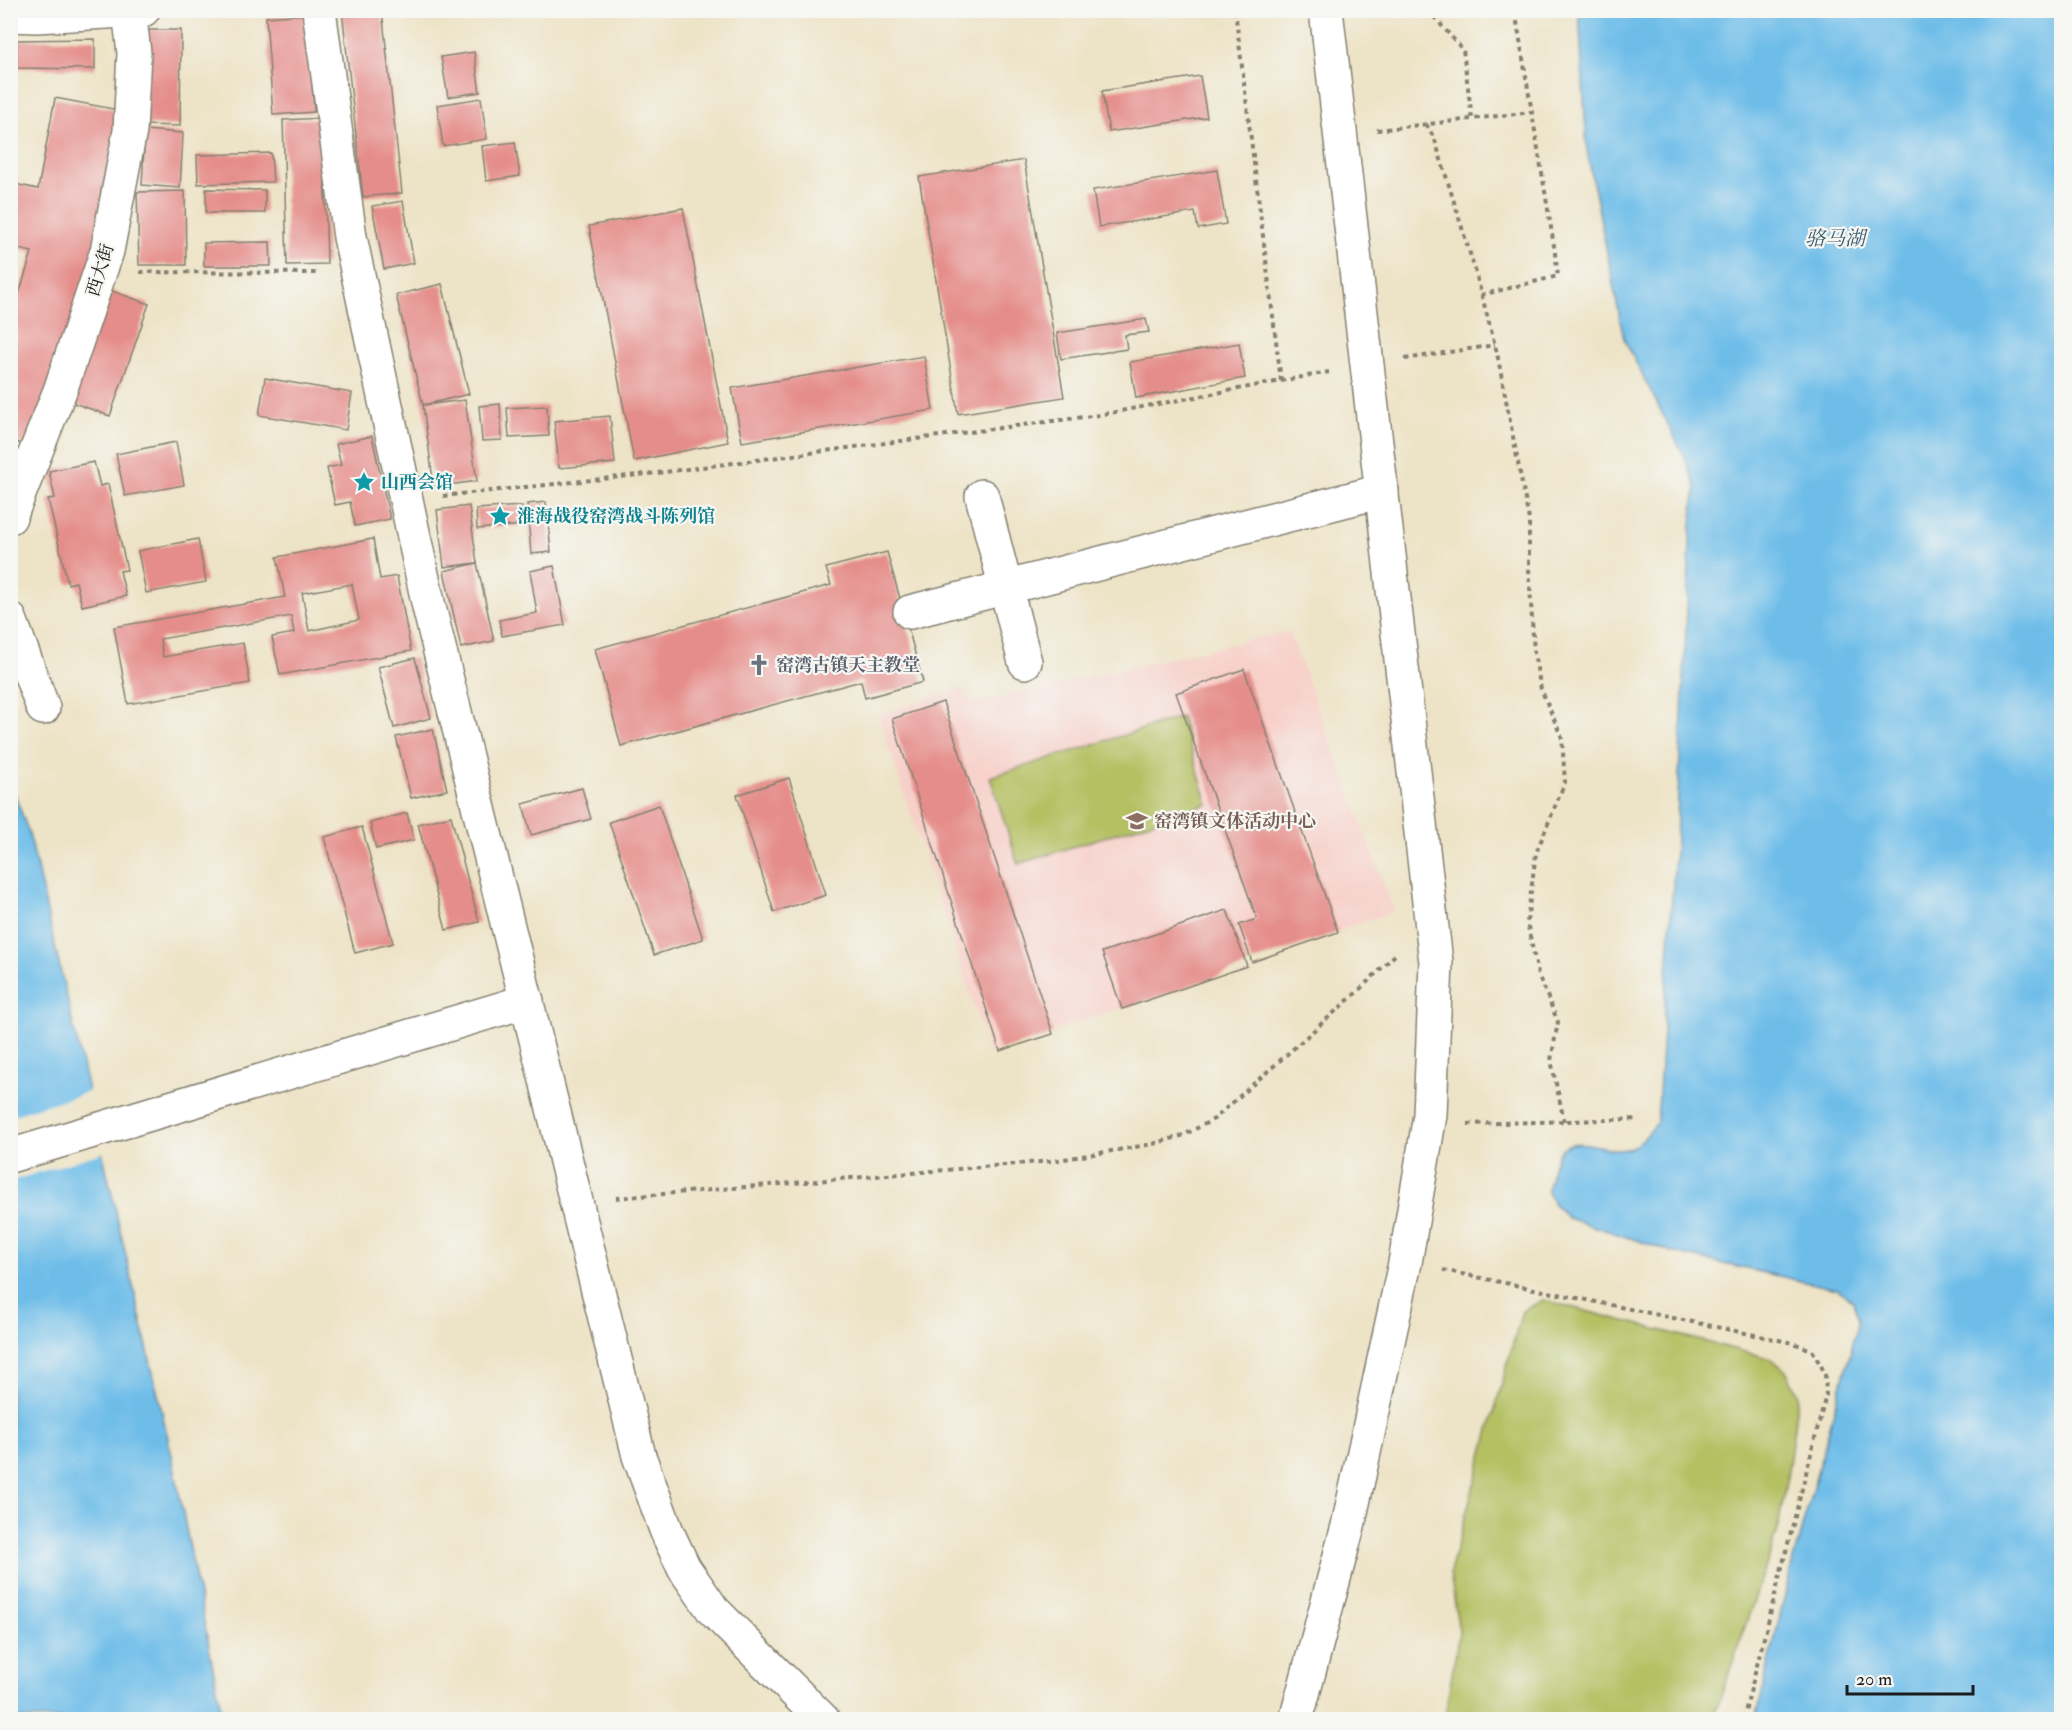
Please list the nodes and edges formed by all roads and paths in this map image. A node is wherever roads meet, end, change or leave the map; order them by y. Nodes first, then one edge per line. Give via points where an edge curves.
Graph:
1 (319, 10) edge
2 (1235, 10) edge
3 (1326, 10) edge
4 (1428, 10) edge
5 (1515, 10) edge
6 (134, 11) edge
7 (10, 15) edge
8 (1532, 111) junction
9 (1472, 118) junction
10 (1426, 124) junction
11 (1341, 134) junction
12 (103, 262) junction
13 (358, 274) junction
14 (1481, 295) junction
15 (1495, 345) junction
16 (1367, 365) junction
17 (1281, 381) junction
18 (1382, 491) junction
19 (982, 496) dead end
20 (406, 500) junction
21 (10, 517) edge
22 (1006, 588) junction
23 (910, 612) dead end
24 (10, 619) edge
25 (1025, 662) dead end
26 (43, 708) dead end
27 (1431, 919) junction
28 (527, 1001) junction
29 (1639, 1119) dead end
30 (1564, 1121) junction
31 (1428, 1125) junction
32 (10, 1156) edge
33 (576, 1202) junction
34 (1405, 1263) junction
35 (822, 1719) edge
36 (1296, 1719) edge
37 (1743, 1719) edge

1 - 13 street
2 - 17 path
3 - 11 street
4 - 9 path via 1463,50
5 - 8 path
6 - 7 street
6 - 12 street, 西大街 via 130,131
8 - 9 path
8 - 14 path via 1558,276
9 - 10 path
10 - 11 path
10 - 14 path via 1435,140
11 - 16 street
12 - 13 path via 134,272
12 - 21 street, 西大街 via 61,388
13 - 20 street
14 - 15 path
15 - 16 path
15 - 30 path via 1529,520 1534,653 1541,689 1562,738 1565,782 1536,853 1527,922 1538,974 1558,1022 1551,1060
16 - 17 path
16 - 18 street
17 - 20 path via 1099,415 657,473
18 - 22 street
18 - 27 street
19 - 22 street
20 - 28 street
22 - 23 street
22 - 25 street
24 - 26 street
27 - 31 street via 1436,962
27 - 33 path via 1356,993 1214,1119 1184,1135 1052,1161
28 - 32 street
28 - 33 street
29 - 30 path
30 - 31 path
31 - 34 street
33 - 35 street via 639,1456 684,1568 713,1610
34 - 36 street via 1348,1526
34 - 37 path via 1812,1350 1825,1373 1826,1395

